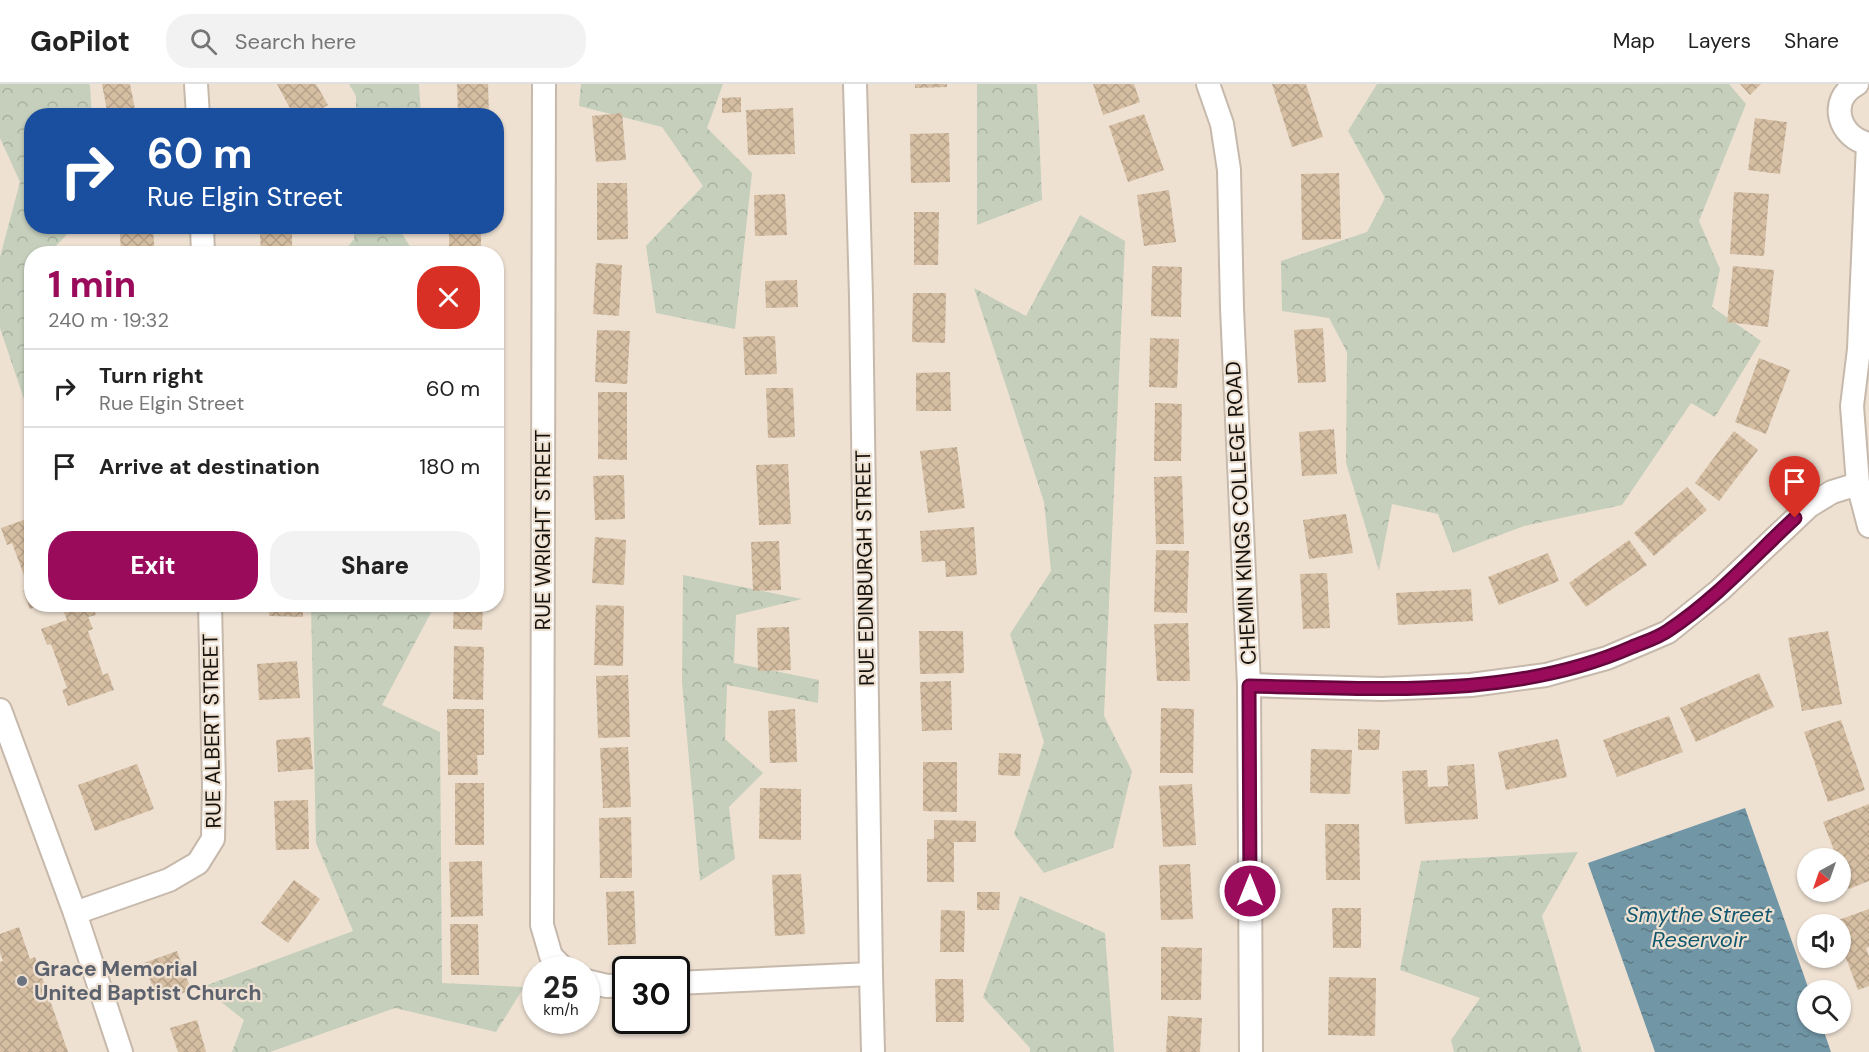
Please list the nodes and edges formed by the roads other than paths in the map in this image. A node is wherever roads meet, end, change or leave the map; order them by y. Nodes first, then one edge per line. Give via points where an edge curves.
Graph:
1 (196, 84) edge
2 (544, 84) edge
3 (855, 84) edge
4 (1209, 84) edge
5 (1857, 84) edge
6 (198, 108) edge
7 (1868, 144) edge
8 (1864, 349) edge
9 (1858, 484) junction
10 (1869, 526) edge
11 (210, 612) edge
12 (1249, 686) junction
13 (0, 710) edge
14 (75, 913) junction
15 (551, 956) edge
16 (871, 974) junction
17 (690, 981) edge
18 (122, 1052) edge
19 (873, 1052) edge
20 (1251, 1052) edge

1 - 6 street
2 - 15 street, RUE WRIGHT STREET via 542,924
3 - 16 street, RUE EDINBURGH STREET
4 - 12 street, CHEMIN KINGS COLLEGE ROAD via 1222,124 1229,170
5 - 7 street via 1840,104 1842,126 1857,141
7 - 8 street
8 - 9 street via 1852,406
9 - 10 street
9 - 12 street via 1832,492 1809,506 1720,590 1668,632 1607,658 1546,675 1471,685 1382,689
11 - 14 street, RUE ALBERT STREET via 213,839 198,863 169,880
12 - 20 street, CHEMIN KINGS COLLEGE ROAD
13 - 14 street
14 - 18 street
16 - 17 street
16 - 19 street, RUE EDINBURGH STREET

